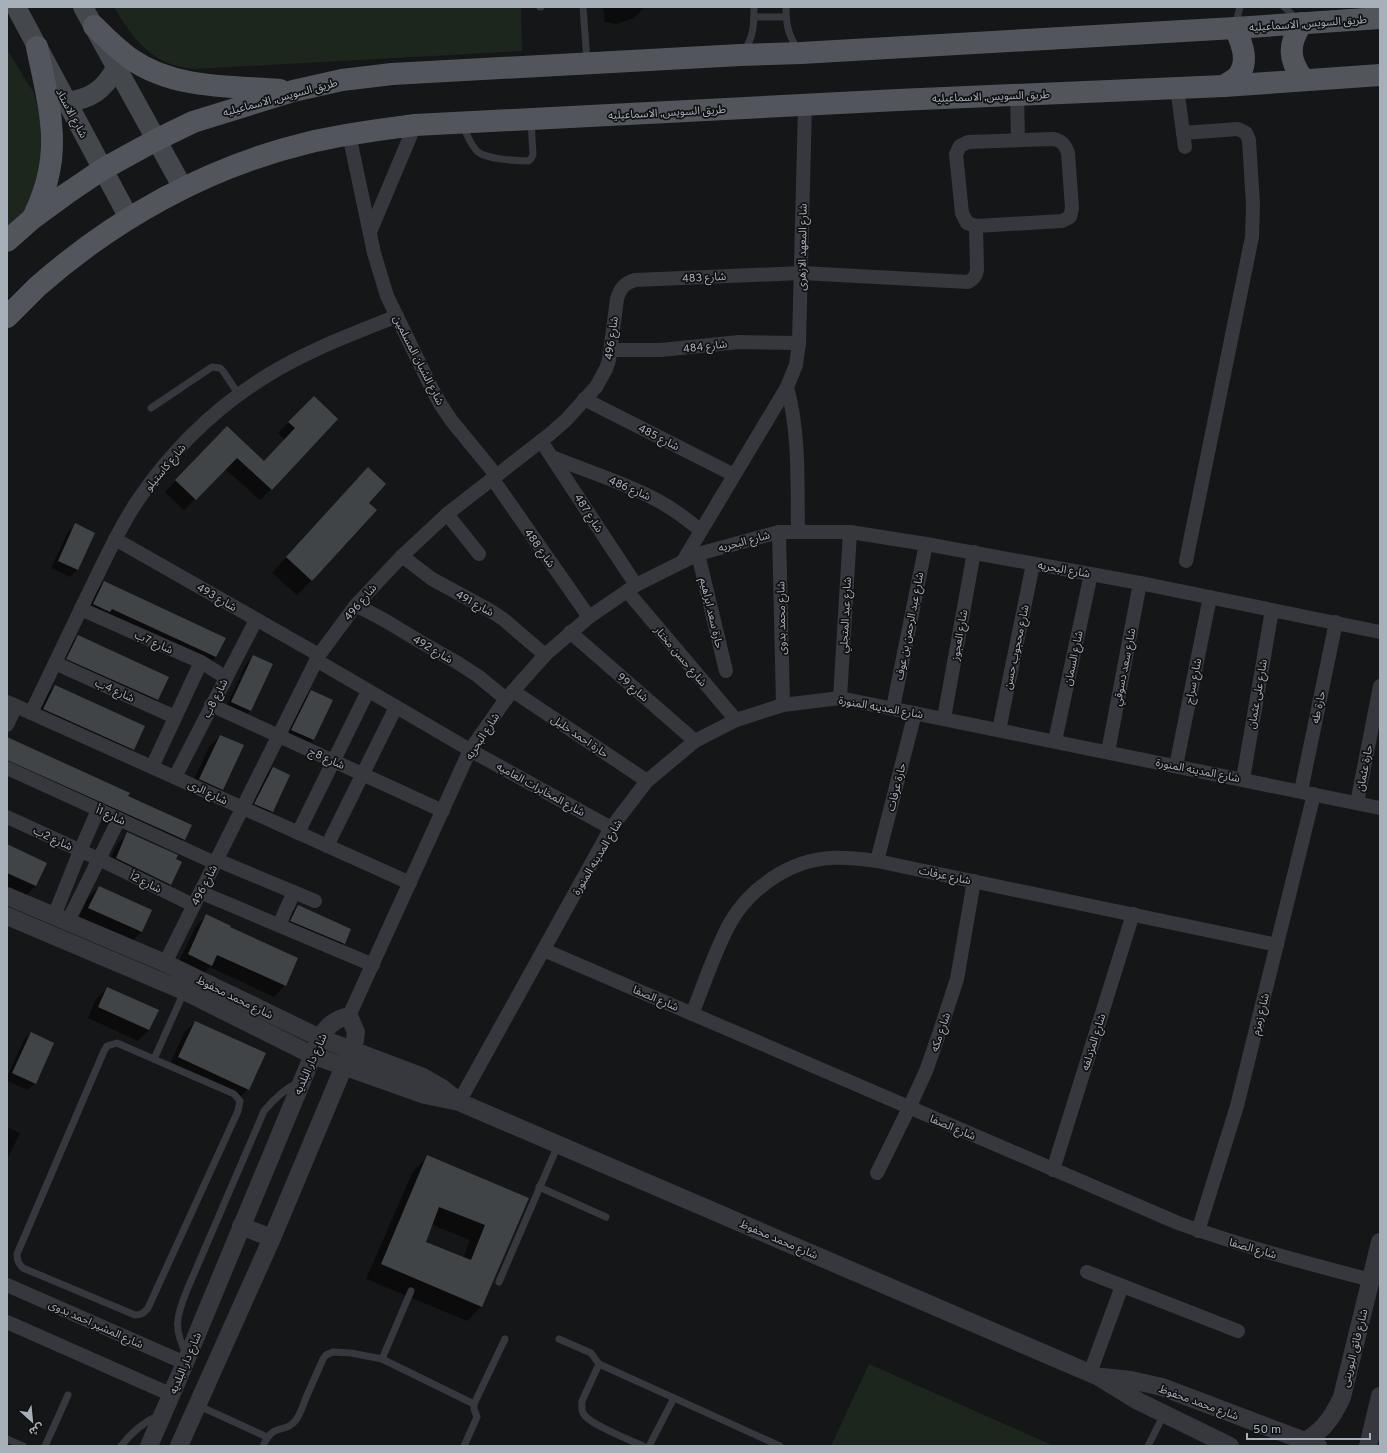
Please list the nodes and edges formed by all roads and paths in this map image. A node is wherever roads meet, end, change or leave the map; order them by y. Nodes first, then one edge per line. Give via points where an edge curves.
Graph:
1 (16, 7) edge
2 (84, 7) edge
3 (583, 7) edge
4 (754, 7) edge
5 (786, 7) edge
6 (1240, 7) edge
7 (1284, 7) edge
8 (754, 17) junction
9 (786, 17) junction
10 (1380, 18) edge
11 (1302, 23) junction
12 (94, 26) junction
13 (1235, 28) junction
14 (37, 47) junction
15 (801, 53) junction
16 (740, 55) junction
17 (587, 63) junction
18 (116, 68) junction
19 (1380, 74) edge
20 (1303, 80) junction
21 (1224, 86) junction
22 (1177, 88) junction
23 (293, 91) junction
24 (1017, 95) junction
25 (66, 102) junction
26 (805, 105) junction
27 (531, 119) junction
28 (461, 123) junction
29 (415, 126) junction
30 (349, 134) junction
31 (156, 140) junction
32 (1018, 140) junction
33 (103, 169) junction
34 (183, 188) junction
35 (33, 218) junction
36 (129, 218) junction
37 (976, 226) junction
38 (370, 232) junction
39 (7, 241) edge
40 (802, 273) junction
41 (617, 299) joint
42 (397, 316) junction
43 (7, 317) edge
44 (799, 343) junction
45 (611, 350) junction
46 (787, 387) junction
47 (239, 395) junction
48 (584, 399) junction
49 (151, 408) dead end
50 (541, 441) junction
51 (552, 457) junction
52 (734, 475) junction
53 (494, 477) junction
54 (447, 514) junction
55 (701, 531) junction
56 (779, 532) junction
57 (798, 532) junction
58 (850, 532) junction
59 (115, 539) junction
60 (926, 544) junction
61 (974, 552) junction
62 (479, 554) dead end
63 (698, 554) junction
64 (402, 556) junction
65 (1186, 561) dead end
66 (683, 562) junction
67 (1033, 564) junction
68 (1091, 574) junction
69 (1140, 583) junction
70 (631, 588) junction
71 (1210, 597) junction
72 (356, 606) junction
73 (81, 609) junction
74 (1272, 610) junction
75 (589, 617) junction
76 (256, 620) junction
77 (1336, 622) junction
78 (570, 632) junction
79 (1380, 632) edge
80 (545, 655) junction
81 (317, 658) junction
82 (201, 662) junction
83 (55, 663) junction
84 (726, 671) dead end
85 (226, 678) junction
86 (1380, 686) edge
87 (368, 691) junction
88 (510, 695) junction
89 (840, 698) junction
90 (11, 704) edge
91 (783, 705) junction
92 (211, 706) junction
93 (396, 707) junction
94 (893, 708) junction
95 (31, 713) junction
96 (915, 713) junction
97 (175, 717) junction
98 (944, 718) junction
99 (736, 720) junction
100 (7, 725) edge
101 (999, 730) junction
102 (278, 736) junction
103 (1055, 741) junction
104 (695, 742) junction
105 (470, 750) junction
106 (1108, 752) junction
107 (333, 761) junction
108 (1176, 766) junction
109 (152, 767) junction
110 (7, 768) edge
111 (362, 774) junction
112 (175, 777) junction
113 (1243, 779) junction
114 (647, 781) junction
115 (1308, 793) junction
116 (1357, 803) junction
117 (242, 808) junction
118 (1380, 808) edge
119 (98, 810) junction
120 (442, 811) junction
121 (7, 817) edge
122 (119, 819) junction
123 (611, 828) junction
124 (298, 833) junction
125 (327, 846) junction
126 (80, 851) junction
127 (99, 859) junction
128 (216, 861) junction
129 (877, 861) junction
130 (974, 881) junction
131 (410, 883) junction
132 (200, 892) junction
133 (294, 892) junction
134 (7, 896) edge
135 (315, 901) dead end
136 (193, 906) junction
137 (1133, 914) junction
138 (7, 916) edge
139 (61, 919) junction
140 (279, 925) junction
141 (1277, 945) junction
142 (544, 950) junction
143 (165, 963) junction
144 (372, 965) junction
145 (184, 991) junction
146 (216, 998) junction
147 (692, 1014) junction
148 (349, 1016) junction
149 (320, 1038) junction
150 (312, 1055) junction
151 (348, 1057) junction
152 (154, 1059) junction
153 (301, 1082) junction
154 (459, 1102) junction
155 (909, 1108) junction
156 (558, 1144) junction
157 (1053, 1170) junction
158 (876, 1172) dead end
159 (539, 1187) junction
160 (606, 1217) dead end
161 (241, 1226) junction
162 (1198, 1231) junction
163 (272, 1238) junction
164 (1380, 1242) edge
165 (1087, 1272) dead end
166 (1370, 1280) junction
167 (499, 1282) dead end
168 (7, 1285) edge
169 (1122, 1286) junction
170 (411, 1291) dead end
171 (7, 1322) edge
172 (1238, 1330) dead end
173 (505, 1339) dead end
174 (559, 1339) dead end
175 (382, 1359) junction
176 (186, 1360) junction
177 (599, 1364) junction
178 (1095, 1375) junction
179 (172, 1394) junction
180 (68, 1395) dead end
181 (1380, 1396) edge
182 (674, 1398) junction
183 (474, 1404) junction
184 (197, 1405) junction
185 (164, 1413) junction
186 (1164, 1414) junction
187 (267, 1437) junction
188 (7, 1439) edge
189 (1307, 1444) edge
190 (23, 1446) edge
191 (45, 1446) edge
192 (121, 1446) edge
193 (149, 1446) edge
194 (179, 1446) edge
195 (263, 1446) edge
196 (464, 1446) edge
197 (643, 1446) edge
198 (649, 1446) edge
199 (780, 1446) edge
200 (1148, 1446) edge
201 (1230, 1446) edge
202 (1368, 1446) edge

1 - 14 main road, شارع الاستاد
2 - 12 main road
3 - 17 lane
4 - 8 lane
5 - 9 lane
6 - 13 lane
7 - 11 lane
8 - 9 lane
8 - 16 lane via 752,37
9 - 15 lane via 789,35
10 - 11 main road, طريق السويس, الاسماعيليه
11 - 13 main road, طريق السويس, الاسماعيليه
11 - 20 main road via 1294,34 1291,46 1296,70
12 - 18 main road
12 - 23 main road via 132,60 154,72 178,80
13 - 15 main road, طريق السويس, الاسماعيليه
13 - 21 main road via 1244,52 1243,66 1236,78
14 - 25 main road, شارع الاستاد
14 - 35 main road via 51,125 52,148 50,171
15 - 16 main road, طريق السويس, الاسماعيليه
16 - 17 main road, طريق السويس, الاسماعيليه
17 - 23 main road, طريق السويس, الاسماعيليه via 392,74 342,80
18 - 25 main road via 110,79 96,92 79,100
18 - 31 main road
19 - 20 main road, طريق السويس, الاسماعيليه
20 - 21 main road, طريق السويس, الاسماعيليه
21 - 22 main road, طريق السويس, الاسماعيليه
22 - 24 main road, طريق السويس, الاسماعيليه
22 - 65 street via 1184,140 1238,129 1246,133 1249,140 1254,221
23 - 31 main road, طريق السويس, الاسماعيليه via 193,122
24 - 26 main road, طريق السويس, الاسماعيليه
24 - 32 street
25 - 33 main road, شارع الاستاد
26 - 27 main road, طريق السويس, الاسماعيليه
26 - 40 street, شارع المعهد الازهرى
27 - 28 main road, طريق السويس, الاسماعيليه
27 - 28 lane via 533,155 528,161 481,154
28 - 29 main road, طريق السويس, الاسماعيليه
29 - 30 main road, طريق السويس, الاسماعيليه
29 - 38 street
30 - 34 main road, طريق السويس, الاسماعيليه via 264,155
30 - 38 street, شارع الشبان المسلمين
31 - 33 main road, طريق السويس, الاسماعيليه
31 - 34 main road
32 - 37 street via 968,142 957,150 962,213 967,223
32 - 37 street via 1052,139 1066,147 1072,208 1070,217 1062,221
33 - 35 main road, طريق السويس, الاسماعيليه
33 - 36 main road, شارع الاستاد
34 - 36 main road, طريق السويس, الاسماعيليه
35 - 39 main road, طريق السويس, الاسماعيليه
36 - 43 main road, طريق السويس, الاسماعيليه via 81,251
37 - 40 street, شارع 483 via 977,270 973,280 968,282
38 - 42 street, شارع الشبان المسلمين via 380,275
40 - 41 street, شارع 483 via 635,280 623,286
40 - 44 street, شارع المعهد الازهرى
41 - 45 street, شارع 496
42 - 47 street, شارع كاستيلو via 308,353 268,375
42 - 53 street, شارع الشبان المسلمين via 441,405
44 - 45 street, شارع 484 via 739,342 677,349
44 - 46 street, شارع المعهد الازهرى via 796,365
45 - 48 street, شارع 496 via 604,374
46 - 52 street, شارع المعهد الازهرى
46 - 57 street via 793,411 795,436
47 - 49 lane via 223,371 212,367
47 - 59 street, شارع كاستيلو via 216,412 166,464 138,500
48 - 50 street, شارع 496
48 - 52 street, شارع 485
50 - 51 street, شارع 487
50 - 53 street, شارع 496
51 - 55 street, شارع 486 via 655,499 686,518
51 - 70 street, شارع 487
52 - 55 street, شارع المعهد الازهرى
53 - 54 street, شارع 496
53 - 75 street, شارع 488
54 - 62 street
54 - 64 street, شارع 496
55 - 66 street, شارع المعهد الازهرى
56 - 57 street, شارع البحريه
56 - 63 street, شارع البحريه
56 - 91 street, شارع محمد بدوى
57 - 58 street, شارع البحريه
58 - 60 street, شارع البحريه
58 - 89 street, شارع عبد المتجلي
59 - 73 street, شارع كاستيلو
59 - 76 street, شارع 493
60 - 61 street, شارع البحريه
60 - 94 street, شارع عبد الرحمن بن عوف
61 - 67 street, شارع البحريه
61 - 98 street, شارع العجوز
63 - 66 street, شارع البحريه
63 - 84 street, حارة سعد ابراهيم
64 - 72 street, شارع 496
64 - 80 street, شارع 491 via 442,585 491,611
66 - 70 street, شارع البحريه
67 - 68 street, شارع البحريه
67 - 101 street, شارع محجوب حسن
68 - 69 street, شارع البحريه
68 - 103 street, شارع السمان
69 - 71 street, شارع البحريه
69 - 106 street, شارع سعد دسوقي
70 - 75 street, شارع البحريه
70 - 99 street, شارع حسن مختار
71 - 74 street, شارع البحريه
71 - 108 street, شارع سراج
72 - 81 street, شارع 496
72 - 88 street, شارع 492 via 390,623
73 - 82 street, شارع 7ب
73 - 83 street, شارع كاستيلو
74 - 77 street, شارع البحريه
74 - 113 street, شارع على عثمان
75 - 78 street, شارع البحريه
76 - 81 street, شارع 493
76 - 85 street, شارع 8ب
77 - 79 street, شارع البحريه
77 - 115 street, حارة طه
78 - 80 street, شارع البحريه
78 - 104 street, شارع 99
80 - 88 street, شارع البحريه
81 - 87 street, شارع 493
81 - 102 street, شارع 496
82 - 85 street, شارع 7ب
82 - 97 street
83 - 95 street, شارع كاستيلو
83 - 97 street, شارع 4ب
85 - 92 street, شارع 8ب
86 - 116 street, حارة عثمان
87 - 93 street, شارع 493
87 - 107 street
88 - 105 street, شارع البحريه
88 - 114 street, حارة احمد خليل
89 - 91 street, شارع المدينه المنورة
89 - 94 street, شارع المدينه المنورة
90 - 95 street, شارع الرى
90 - 100 street
91 - 99 street, شارع المدينه المنورة
92 - 102 street, شارع 8ج
92 - 112 street, شارع 8ب
93 - 105 street, شارع 493
93 - 111 street
94 - 96 street, شارع المدينه المنورة
95 - 109 street, شارع الرى
96 - 98 street, شارع المدينه المنورة
96 - 129 street, حارة عرفات
97 - 109 street
98 - 101 street, شارع المدينه المنورة
99 - 104 street, شارع المدينه المنورة
101 - 103 street, شارع المدينه المنورة
102 - 107 street, شارع 8ج
102 - 117 street, شارع 496
103 - 106 street, شارع المدينه المنورة
104 - 114 street, شارع المدينه المنورة
105 - 120 street, شارع البحريه
105 - 123 street, شارع المخابرات العاميه
106 - 108 street, شارع المدينه المنورة
107 - 111 street, شارع 8ج
107 - 124 street
108 - 113 street, شارع المدينه المنورة
109 - 112 street, شارع الرى
110 - 119 street, شارع 1أ
111 - 120 street, شارع 8ج
111 - 125 street
112 - 117 street, شارع الرى
113 - 115 street, شارع المدينه المنورة
114 - 123 street, شارع المدينه المنورة
115 - 116 street, شارع المدينه المنورة
115 - 141 street, شارع زمزم
116 - 118 street, شارع المدينه المنورة
117 - 124 street, شارع الرى
117 - 128 street, شارع 496
119 - 122 street, شارع 1أ
119 - 126 street
120 - 131 street, شارع البحريه
121 - 126 street, شارع 2ب
122 - 127 street
122 - 128 street, شارع 1أ
123 - 142 street, شارع المدينه المنورة
124 - 125 street, شارع الرى
125 - 131 street, شارع الرى
126 - 127 street, شارع 2ب
126 - 139 street
127 - 136 street, شارع 2أ
127 - 139 street
128 - 132 street, شارع 496
128 - 133 street, شارع 1أ
129 - 130 street, شارع عرفات
129 - 147 street, شارع عرفات via 830,858 806,862 762,885 744,903 730,923
130 - 137 street, شارع عرفات
130 - 155 street, شارع مكه via 957,979 932,1054
131 - 144 street, شارع البحريه
132 - 136 street, شارع 496
132 - 140 street
133 - 135 street, شارع 1أ
133 - 140 street
134 - 139 street, شارع محمد محفوظ
136 - 143 street, شارع 496
137 - 141 street, شارع عرفات
137 - 157 street, شارع المزدلفه
138 - 145 street, شارع محمد محفوظ
139 - 143 street, شارع محمد محفوظ
140 - 144 street
141 - 162 street, شارع زمزم via 1237,1106
142 - 147 street, شارع الصفا
142 - 154 street, شارع المدينه المنورة
143 - 146 street, شارع محمد محفوظ
144 - 148 street, شارع البحريه
145 - 146 street, شارع محمد محفوظ
145 - 152 lane
146 - 149 street, شارع محمد محفوظ
146 - 150 street, شارع محمد محفوظ
147 - 155 street, شارع الصفا
148 - 149 street, شارع دار البلديه via 331,1024
148 - 151 street via 356,1032
149 - 150 street, شارع دار البلديه
149 - 151 street, شارع محمد محفوظ
150 - 151 street, شارع محمد محفوظ
150 - 153 street, شارع دار البلديه
151 - 154 street, شارع محمد محفوظ via 430,1096
151 - 163 street
152 - 152 lane via 118,1043 107,1046 17,1254 18,1262 23,1268 135,1315 140,1315 148,1308 240,1106 240,1101 234,1094
153 - 161 street, شارع دار البلديه
153 - 176 lane via 274,1098 256,1125 181,1304 177,1333
154 - 156 street, شارع محمد محفوظ
155 - 157 street, شارع الصفا
155 - 158 street, شارع مكه
156 - 159 lane
156 - 178 street, شارع محمد محفوظ
157 - 162 street, شارع الصفا
159 - 160 lane
159 - 167 lane
161 - 163 street
161 - 176 street, شارع دار البلديه
162 - 166 street, شارع الصفا
163 - 184 street
164 - 166 street, شارع فائق البورينى
165 - 169 street
166 - 189 street, شارع فائق البورينى via 1342,1397 1326,1425
168 - 176 street, شارع المشير احمد بدوى
169 - 172 street
169 - 178 street
170 - 175 lane
171 - 179 street
173 - 183 lane
174 - 177 lane via 591,1353
175 - 183 lane
175 - 187 lane via 351,1353 333,1352 326,1355 297,1418 287,1427 276,1430
176 - 179 street, شارع دار البلديه
177 - 182 lane
177 - 197 lane via 582,1401 583,1413 592,1422
178 - 186 street, شارع محمد محفوظ
178 - 189 street, شارع محمد محفوظ via 1162,1387
179 - 185 street, شارع دار البلديه
180 - 191 lane
181 - 202 street
182 - 198 lane
182 - 199 lane
183 - 196 lane via 477,1416
184 - 187 lane
184 - 194 street
185 - 192 lane via 149,1420
185 - 193 street, شارع دار البلديه
186 - 200 lane
186 - 201 street, شارع محمد محفوظ
187 - 195 lane
188 - 190 lane

